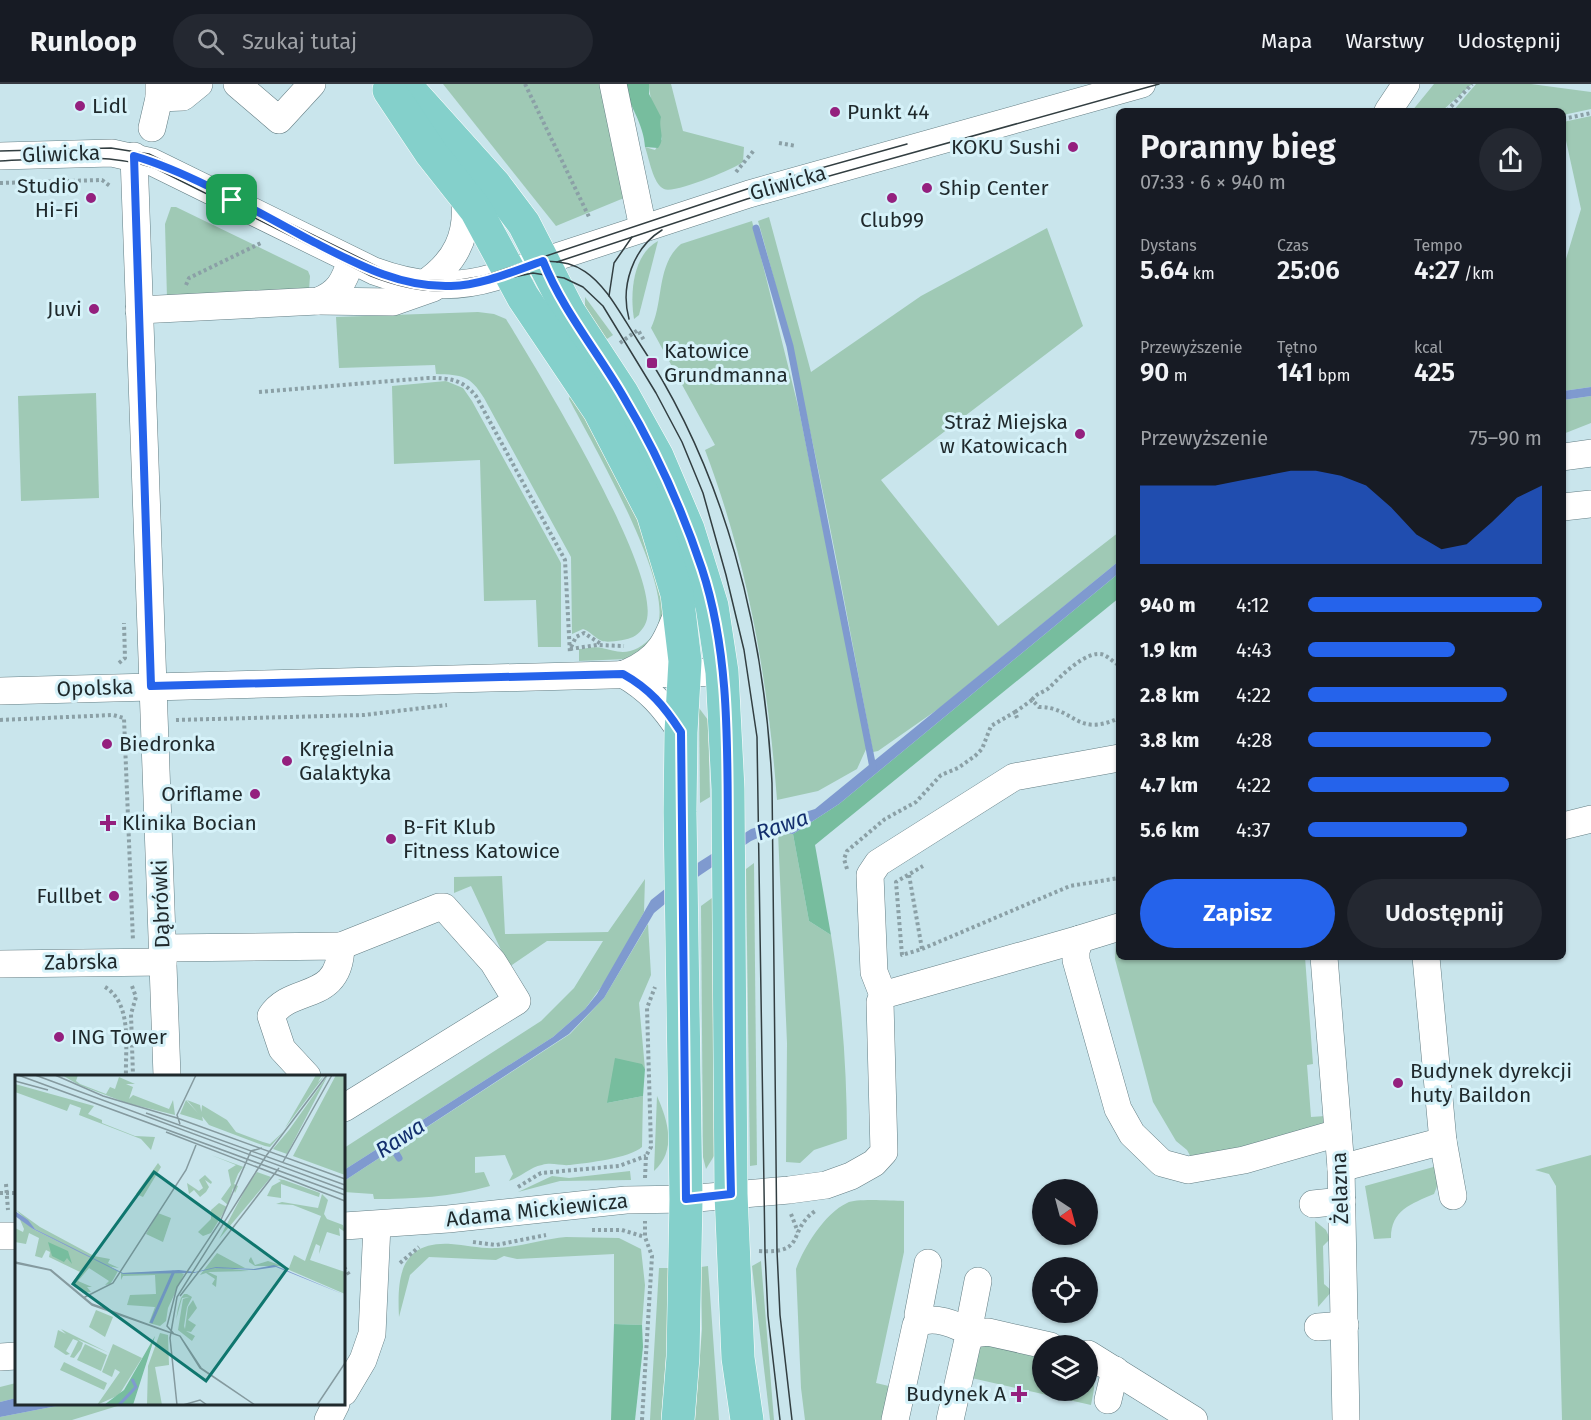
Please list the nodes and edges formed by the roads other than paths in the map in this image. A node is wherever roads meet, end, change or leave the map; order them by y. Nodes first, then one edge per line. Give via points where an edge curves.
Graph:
1 (200, 84) edge
2 (237, 84) edge
3 (312, 84) edge
4 (385, 84) edge
5 (404, 84) edge
6 (613, 84) edge
7 (1142, 84) edge
8 (1406, 84) edge
9 (159, 91) edge
10 (1390, 108) edge
11 (152, 128) dead end
12 (0, 156) edge
13 (134, 156) junction
14 (464, 195) junction
15 (643, 228) junction
16 (351, 261) junction
17 (543, 261) junction
18 (510, 273) junction
19 (430, 285) junction
20 (318, 301) junction
21 (139, 310) junction
22 (1591, 453) edge
23 (1566, 457) edge
24 (1591, 504) edge
25 (1566, 507) edge
26 (679, 609) junction
27 (685, 672) junction
28 (722, 672) junction
29 (623, 674) junction
30 (151, 686) junction
31 (0, 691) edge
32 (681, 732) junction
33 (1116, 759) edge
34 (1591, 819) edge
35 (1566, 825) edge
36 (1116, 928) edge
37 (1080, 939) junction
38 (341, 946) junction
39 (163, 955) junction
40 (1324, 960) edge
41 (1426, 960) edge
42 (0, 964) edge
43 (883, 995) junction
44 (167, 1075) edge
45 (305, 1075) edge
46 (345, 1107) edge
47 (1338, 1133) junction
48 (1443, 1141) junction
49 (1341, 1168) junction
50 (731, 1194) junction
51 (1453, 1196) dead end
52 (686, 1199) junction
53 (1342, 1202) junction
54 (1314, 1204) dead end
55 (377, 1225) junction
56 (345, 1226) edge
57 (928, 1263) dead end
58 (978, 1281) dead end
59 (920, 1322) junction
60 (972, 1334) junction
61 (1032, 1342) edge
62 (15, 1356) edge
63 (0, 1358) edge
64 (1098, 1360) edge
65 (1115, 1370) junction
66 (345, 1390) edge
67 (1108, 1400) dead end
68 (336, 1405) edge
69 (328, 1420) edge
70 (678, 1420) edge
71 (747, 1420) edge
72 (895, 1420) edge
73 (950, 1420) edge
74 (1194, 1420) edge
75 (1346, 1420) edge

1 - 9 street via 183,97
2 - 3 street via 279,120
4 - 14 main road
5 - 17 main road via 494,184 524,224
6 - 15 street
7 - 15 street, Gliwicka via 749,194
8 - 10 street
9 - 11 street
12 - 13 street, Gliwicka
13 - 16 street, Gliwicka via 170,170
13 - 21 street, Dąbrówki
14 - 18 main road via 485,224
14 - 19 street, Gliwicka via 467,216 461,243
15 - 17 street, Gliwicka
16 - 19 street, Gliwicka via 403,281
16 - 20 street via 333,295
17 - 18 street, Gliwicka
17 - 28 main road via 575,323 633,412 670,485 703,573
18 - 19 street, Gliwicka via 470,284
18 - 26 main road via 593,400 640,486 660,534
19 - 20 street, Gliwicka via 393,302
20 - 21 street, Gliwicka
21 - 30 street, Dąbrówki
22 - 23 street
24 - 25 street
26 - 27 main road
26 - 29 street, Opolska via 668,639 651,660
27 - 28 street, Opolska
27 - 29 street, Opolska
27 - 32 main road
28 - 50 main road via 728,789
29 - 30 street, Opolska
29 - 32 street via 661,702
30 - 31 street, Opolska
30 - 39 street, Dąbrówki
32 - 52 main road
33 - 43 street via 1014,777 878,863 870,875 874,972
34 - 35 street
36 - 37 street
37 - 43 street
37 - 47 street via 1076,960 1118,1109 1132,1134 1162,1162 1188,1170 1244,1160
38 - 39 street, Zabrska
38 - 45 street via 340,964 331,978 315,991 282,1005 271,1016 282,1049
38 - 46 street via 444,907 493,962 517,1001
39 - 42 street, Zabrska
39 - 44 street, Dąbrówki
40 - 47 street, Żelazna
41 - 48 street
43 - 50 street, Adama Mickiewicza via 880,1002 884,1152 863,1170 826,1185
47 - 49 street, Żelazna
48 - 49 street
48 - 51 street
49 - 53 street, Żelazna
50 - 52 street, Adama Mickiewicza
50 - 71 main road via 738,1358
52 - 55 street, Adama Mickiewicza via 626,1200
52 - 70 main road via 684,1357
53 - 54 street
53 - 75 street, Żelazna via 1331,1326
55 - 56 street, Adama Mickiewicza
55 - 66 street via 372,1334 363,1360
57 - 59 street
58 - 60 street via 970,1322
59 - 60 street via 932,1320 960,1326
59 - 72 street via 916,1325
60 - 61 street via 988,1332
60 - 73 street
62 - 63 street
64 - 65 street
65 - 67 street
65 - 74 street
68 - 69 street

